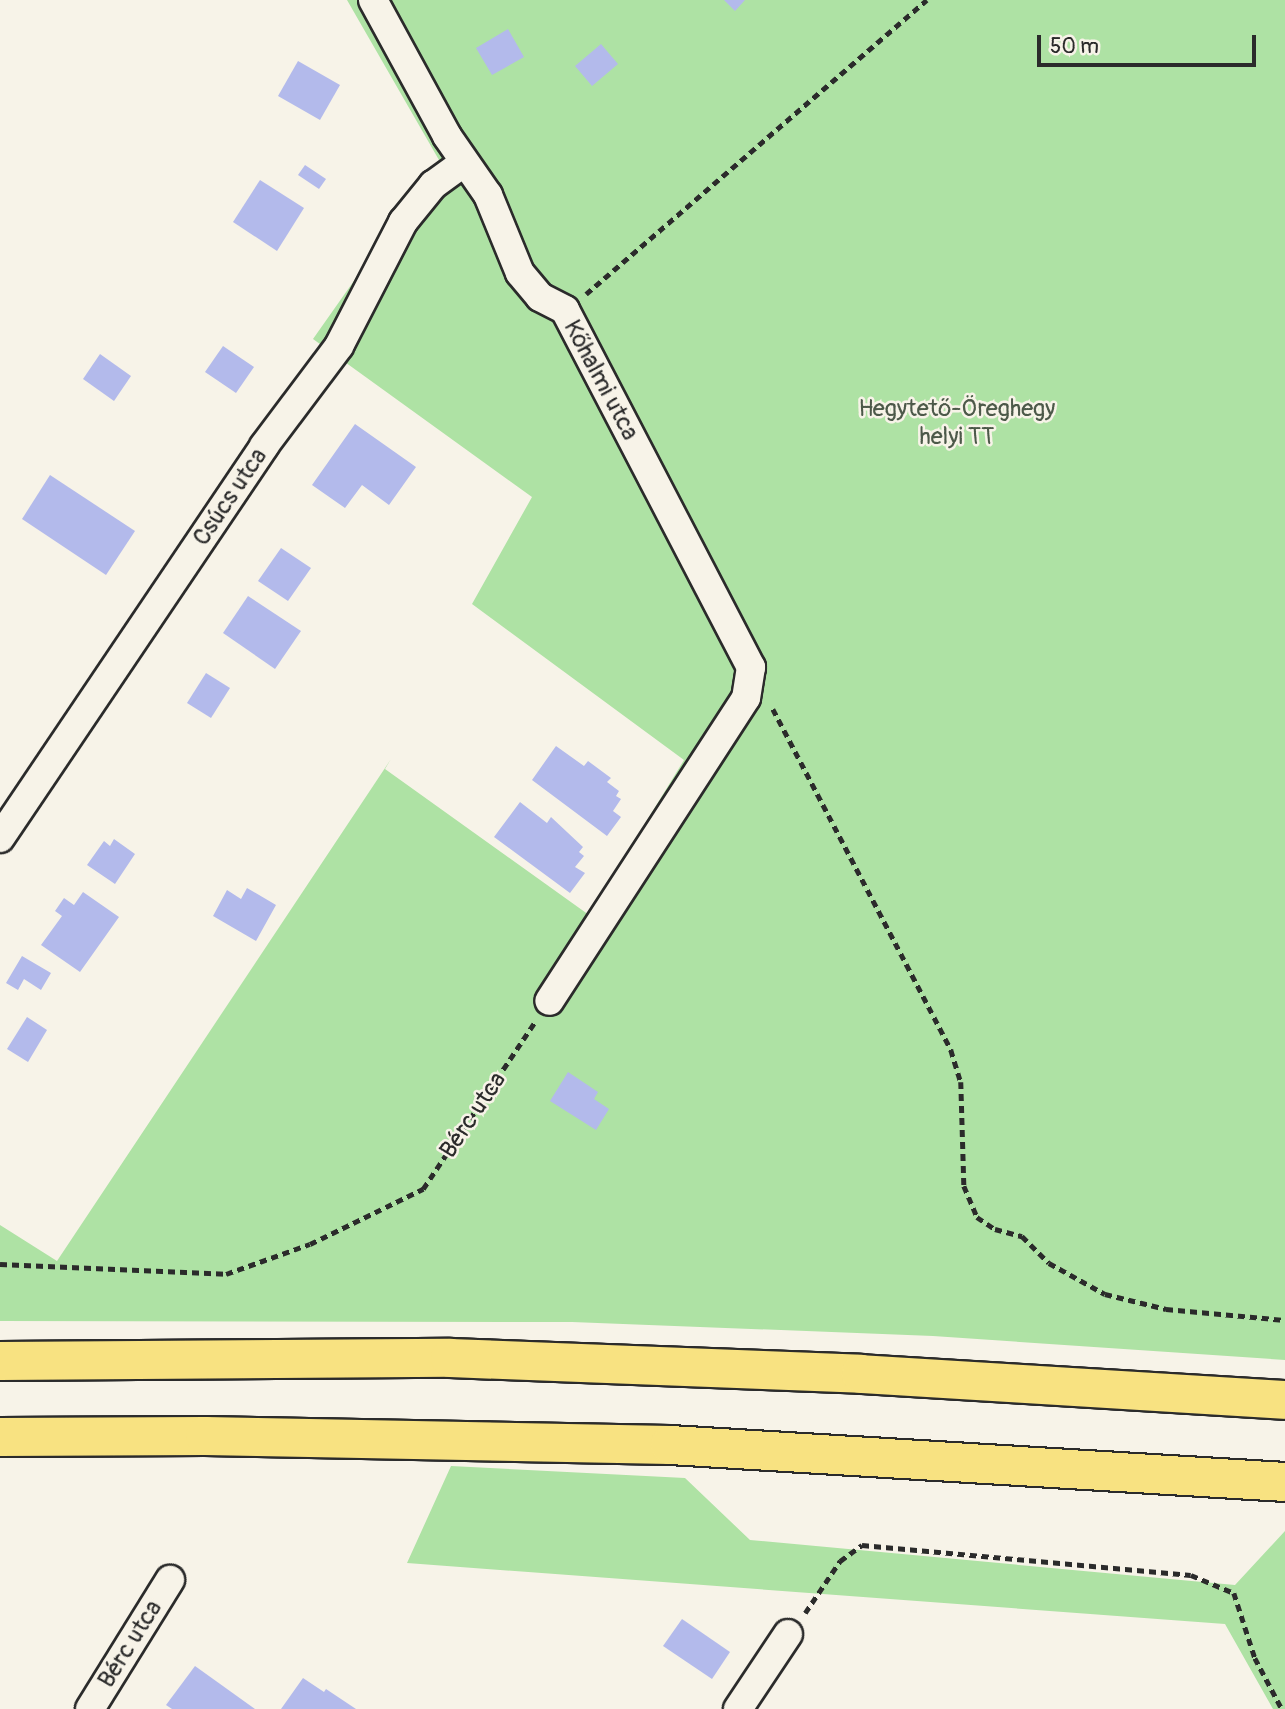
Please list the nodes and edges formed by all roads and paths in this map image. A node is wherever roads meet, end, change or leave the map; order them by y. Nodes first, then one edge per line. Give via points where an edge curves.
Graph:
1 (373, 0) edge
2 (927, 0) edge
3 (463, 163) junction
4 (565, 310) junction
5 (751, 667) junction
6 (0, 838) edge
7 (549, 1001) joint
8 (0, 1264) edge
9 (1285, 1320) edge
10 (0, 1361) edge
11 (1285, 1400) edge
12 (0, 1437) edge
13 (1285, 1482) edge
14 (170, 1580) dead end
15 (788, 1634) joint
16 (90, 1709) edge
17 (737, 1709) edge
18 (1282, 1709) edge

1 - 3 street, Kőhalmi utca
2 - 4 path via 610,277
3 - 4 street, Kőhalmi utca via 488,195 520,273 540,297
3 - 6 street, Csúcs utca via 433,185 403,222 339,346 264,446
4 - 5 street, Kőhalmi utca
5 - 7 street via 746,698
5 - 9 path via 951,1050 961,1082 964,1186 977,1217 995,1229 1022,1236 1049,1263 1105,1294 1166,1309
7 - 8 path, Bérc utca via 423,1189 335,1232 226,1274
10 - 11 highway via 450,1358 861,1374
12 - 13 highway via 670,1445
14 - 16 street, Bérc utca
15 - 17 street
15 - 18 path via 841,1561 862,1545 1191,1575 1234,1593 1255,1658

